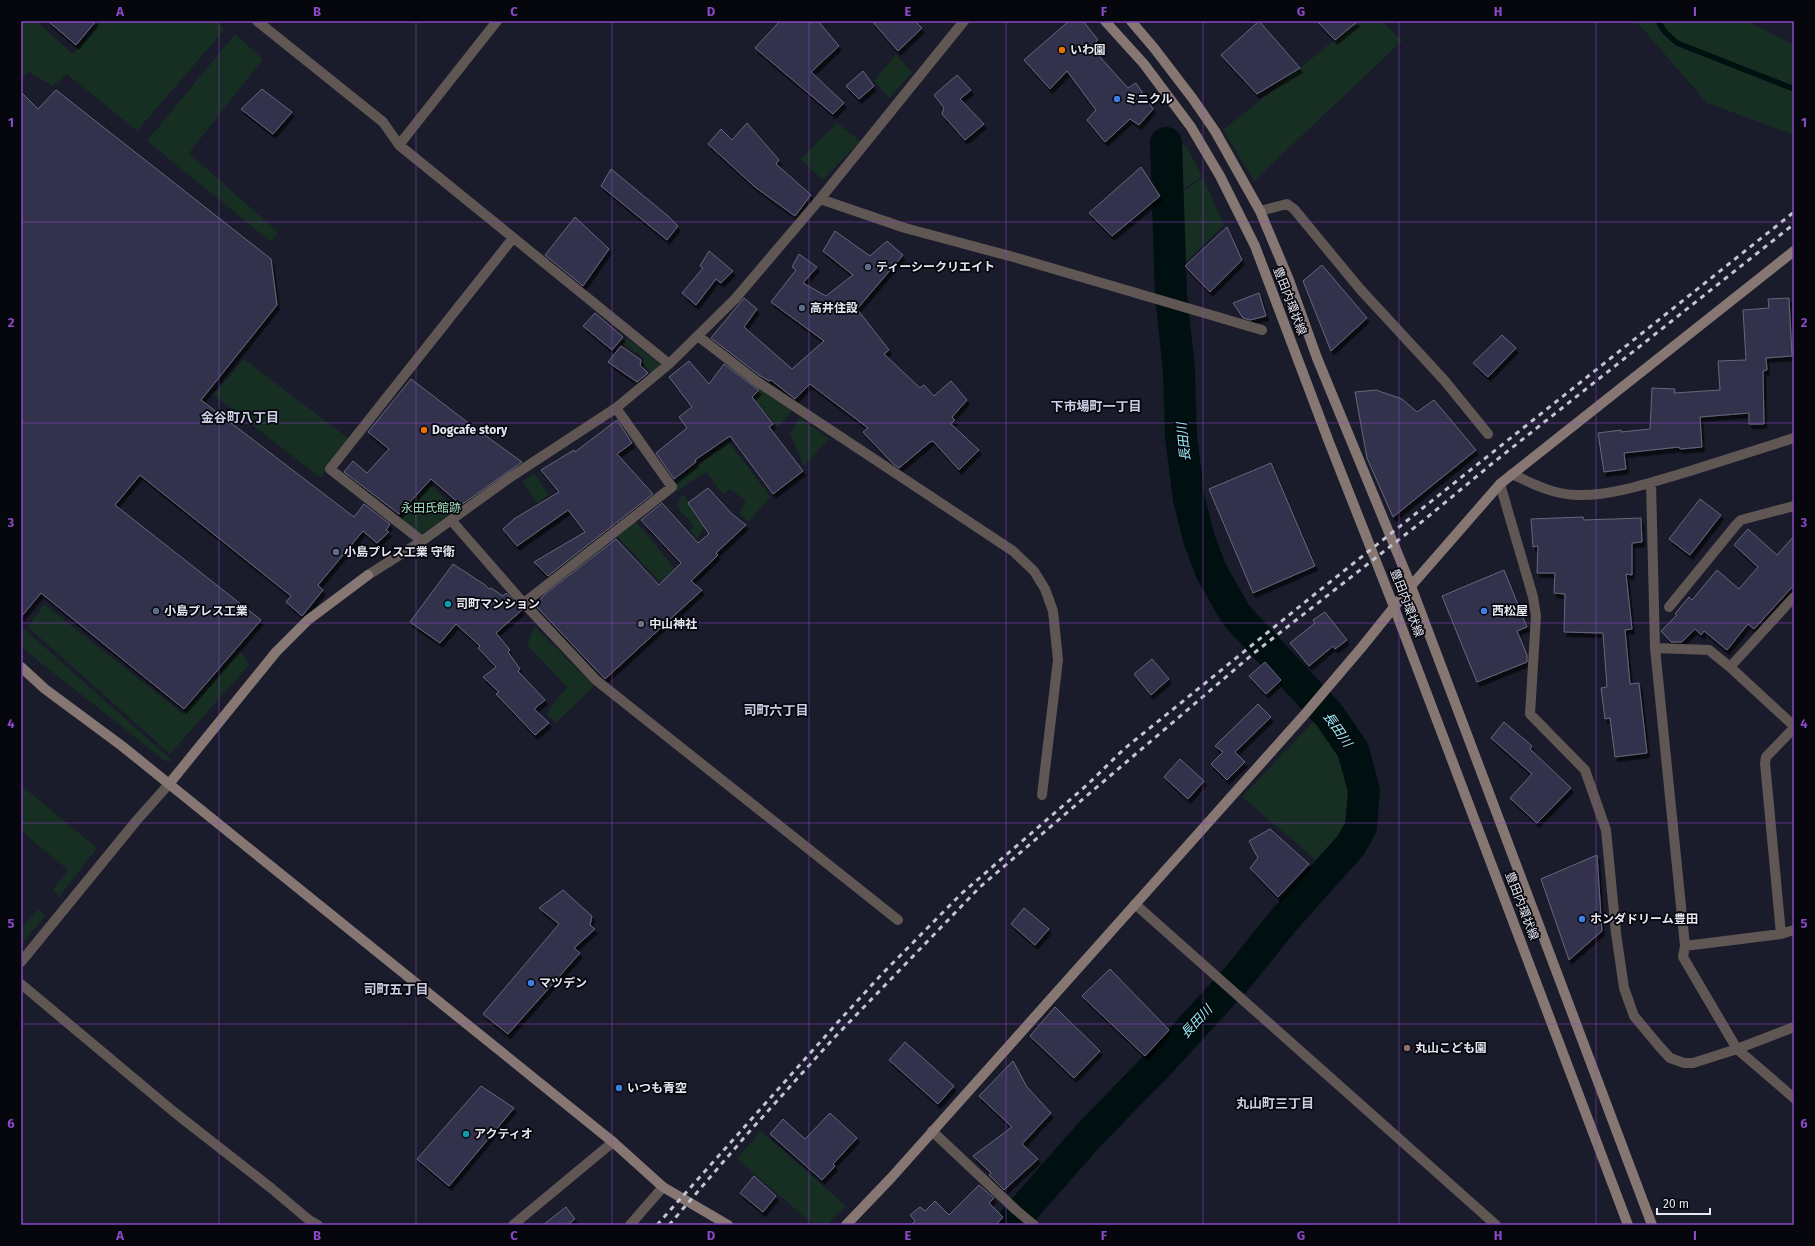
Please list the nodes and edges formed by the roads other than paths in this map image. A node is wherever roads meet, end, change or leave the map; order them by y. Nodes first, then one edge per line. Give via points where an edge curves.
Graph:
1 (257, 21) edge
2 (497, 21) edge
3 (964, 21) edge
4 (1105, 21) edge
5 (1131, 21) edge
6 (399, 145) junction
7 (820, 199) junction
8 (1260, 211) junction
9 (513, 238) junction
10 (1794, 251) edge
11 (1262, 330) dead end
12 (698, 336) junction
13 (669, 364) junction
14 (616, 408) junction
15 (1488, 434) dead end
16 (1794, 438) edge
17 (1512, 474) junction
18 (1651, 483) junction
19 (1500, 484) junction
20 (1794, 506) edge
21 (451, 520) junction
22 (422, 541) junction
23 (1411, 586) junction
24 (1794, 597) edge
25 (524, 603) junction
26 (1394, 607) junction
27 (1669, 607) dead end
28 (1655, 648) junction
29 (1730, 667) junction
30 (21, 668) edge
31 (1794, 727) edge
32 (169, 784) junction
33 (1042, 795) dead end
34 (1135, 904) junction
35 (898, 920) dead end
36 (1794, 930) edge
37 (1782, 934) junction
38 (1685, 946) junction
39 (21, 962) edge
40 (21, 984) edge
41 (1794, 1027) edge
42 (1737, 1049) junction
43 (1794, 1098) edge
44 (932, 1131) junction
45 (613, 1142) junction
46 (663, 1187) junction
47 (1031, 1223) edge
48 (318, 1225) edge
49 (513, 1225) edge
50 (630, 1225) edge
51 (728, 1225) edge
52 (846, 1225) edge
53 (1496, 1225) edge
54 (1628, 1225) edge
55 (1652, 1225) edge

1 - 6 street via 383,122
2 - 6 street
3 - 7 street
4 - 26 street, 豊田内環状線 via 1144,64 1191,127 1220,176 1255,246
5 - 8 street, 豊田内環状線 via 1158,53 1215,131
6 - 9 street
7 - 11 street via 906,228
7 - 12 street via 735,299
8 - 15 street via 1287,204 1294,209 1360,289 1444,380
8 - 23 street, 豊田内環状線 via 1289,280 1317,358
9 - 13 street
9 - 22 street via 330,468
10 - 17 street
12 - 13 street
12 - 33 street via 754,380 1013,552 1034,571 1045,589 1053,610 1058,660
13 - 14 street
14 - 21 street via 509,478
14 - 25 street via 672,487
16 - 18 street
17 - 18 street via 1558,493 1577,495 1597,495
17 - 19 street
18 - 28 street
19 - 23 street
19 - 42 street via 1533,597 1536,616 1530,714 1585,770 1606,830 1624,988 1634,1016 1670,1058 1684,1063 1693,1063
20 - 27 street via 1741,520
21 - 22 street
21 - 25 street
22 - 32 street via 368,575 308,620 276,652
23 - 26 street
23 - 55 street, 豊田内環状線
24 - 29 street
25 - 35 street via 596,680
26 - 34 street via 1305,714
26 - 54 street, 豊田内環状線
28 - 29 street via 1709,650
28 - 38 street
29 - 31 street
30 - 32 street
31 - 37 street via 1766,757 1765,763
32 - 39 street
32 - 45 street
34 - 44 street
34 - 53 street
36 - 37 street
37 - 38 street
38 - 42 street via 1682,957
40 - 48 street via 174,1112
41 - 42 street
42 - 43 street
44 - 47 street
44 - 52 street
45 - 46 street
45 - 49 street
46 - 50 street
46 - 51 street

